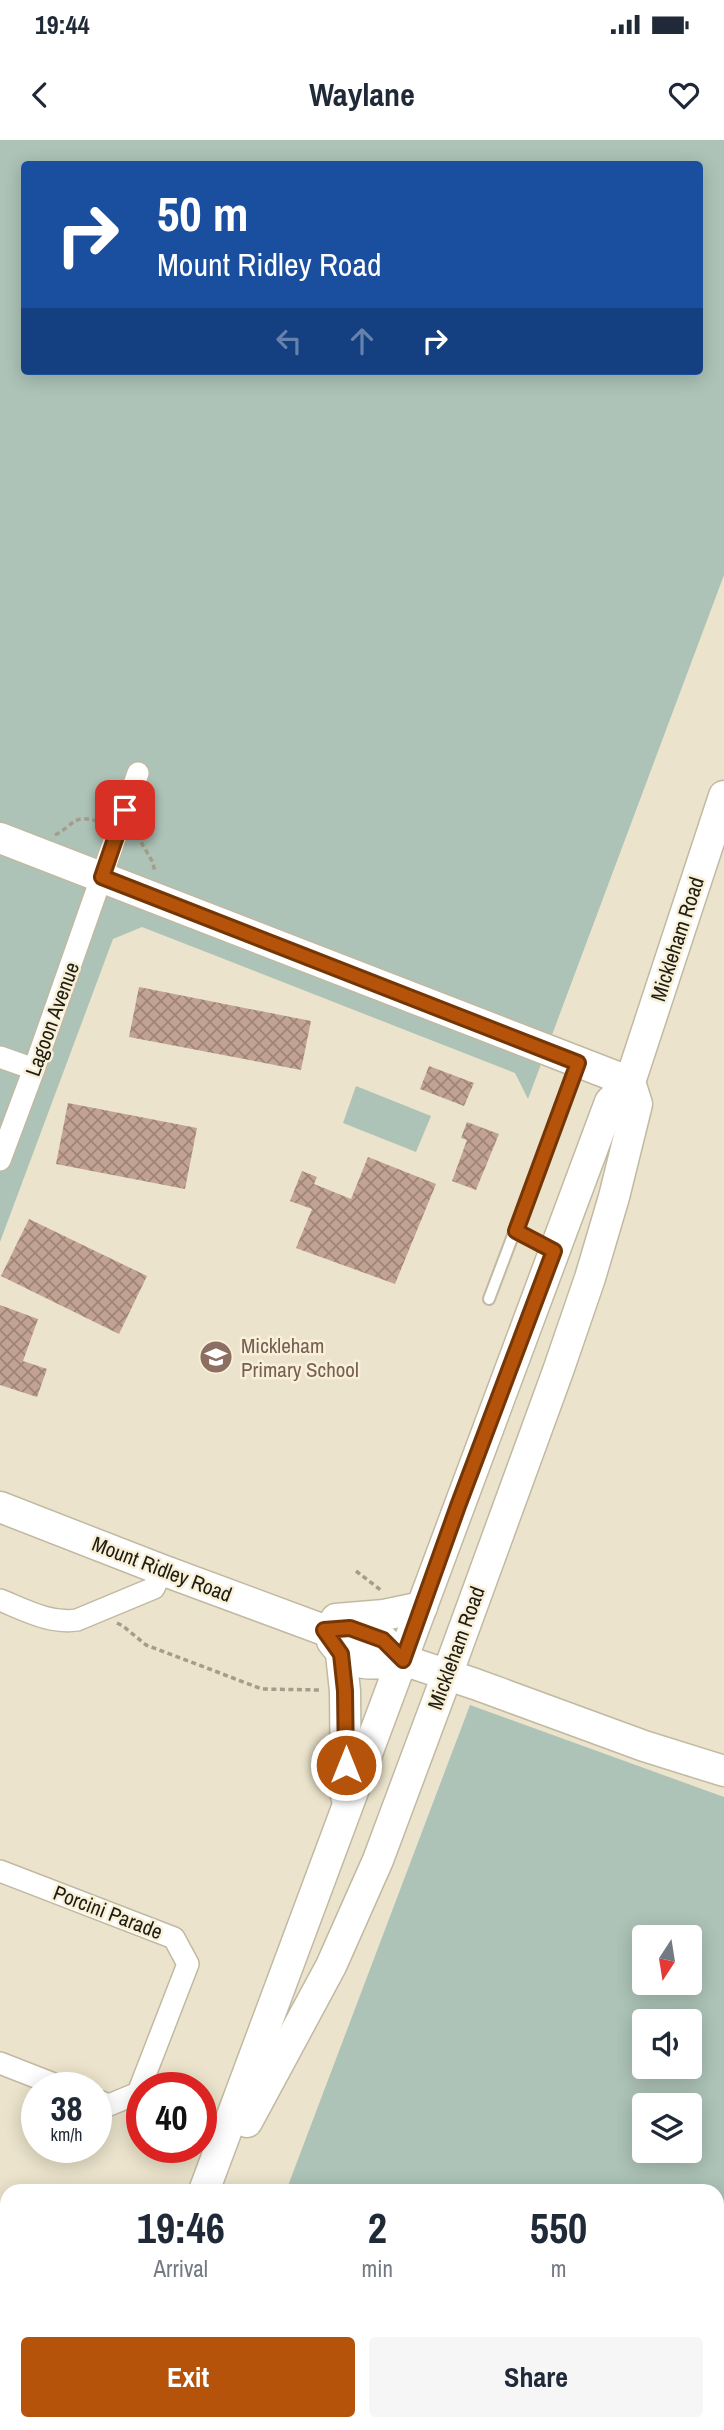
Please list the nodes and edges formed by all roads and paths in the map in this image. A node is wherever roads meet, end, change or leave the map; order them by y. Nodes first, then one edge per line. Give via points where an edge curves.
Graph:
1 (138, 773) dead end
2 (724, 796) edge
3 (0, 838) edge
4 (102, 877) junction
5 (0, 1057) edge
6 (578, 1063) junction
7 (34, 1069) junction
8 (630, 1082) junction
9 (0, 1160) edge
10 (516, 1231) junction
11 (554, 1251) junction
12 (590, 1278) junction
13 (489, 1299) dead end
14 (0, 1507) edge
15 (162, 1570) junction
16 (0, 1600) edge
17 (422, 1607) junction
18 (93, 1614) junction
19 (322, 1635) junction
20 (403, 1660) junction
21 (447, 1675) junction
22 (345, 1691) junction
23 (724, 1771) edge
24 (346, 1814) junction
25 (0, 1871) edge
26 (0, 2063) edge
27 (23, 2072) edge
28 (112, 2104) edge
29 (207, 2184) edge
30 (216, 2184) edge

1 - 4 street, Lagoon Avenue
2 - 8 main road, Mickleham Road
3 - 4 main road
4 - 6 main road
4 - 7 street, Lagoon Avenue
5 - 7 street
6 - 8 main road
6 - 10 lane
7 - 9 street, Lagoon Avenue
8 - 11 main road, Mickleham Road via 610,1102
8 - 12 main road, Mickleham Road via 637,1104
10 - 11 lane
10 - 13 lane
11 - 12 main road
11 - 17 main road, Mickleham Road
12 - 21 main road, Mickleham Road
14 - 15 main road, Mount Ridley Road
15 - 18 street via 154,1588
15 - 19 main road, Mount Ridley Road
16 - 18 street via 64,1622
17 - 19 main road
17 - 20 main road, Mickleham Road
18 - 22 path via 123,1626 146,1645 262,1689
19 - 20 main road, Mount Ridley Road via 372,1666
19 - 22 main road
20 - 21 main road, Mount Ridley Road
20 - 24 main road, Mickleham Road
21 - 23 main road, Mount Ridley Road
21 - 30 main road, Mickleham Road via 378,1860 331,1966
22 - 24 main road
24 - 29 main road, Mickleham Road
25 - 28 street, Porcini Parade via 174,1938 188,1964 138,2093
26 - 27 street

